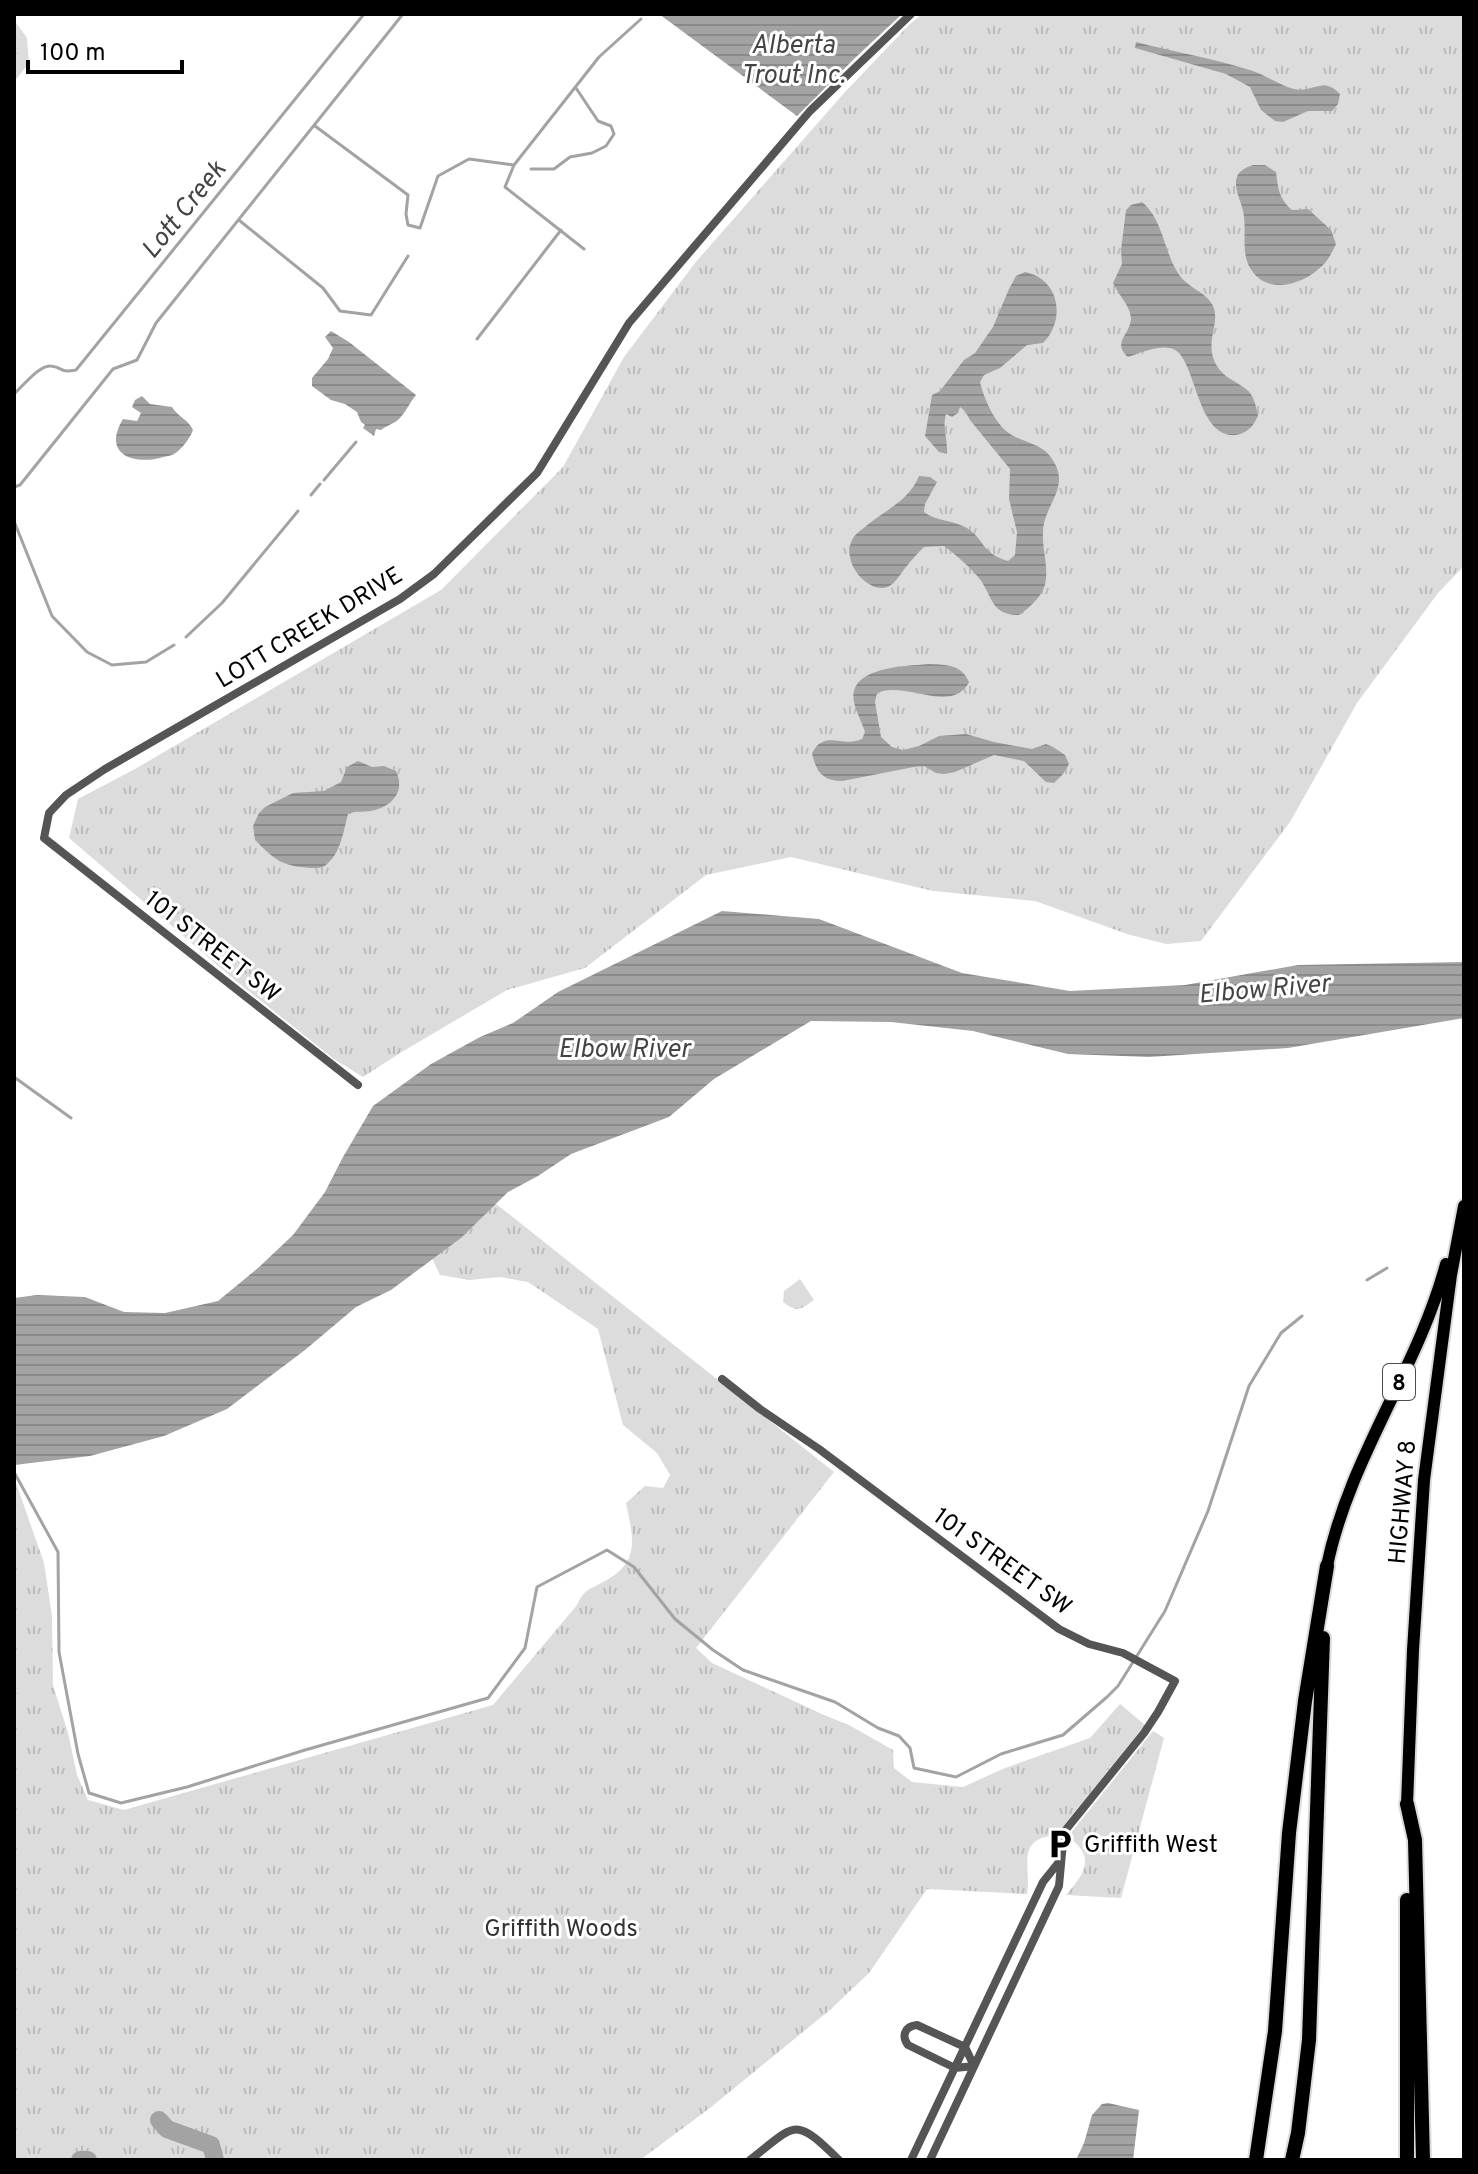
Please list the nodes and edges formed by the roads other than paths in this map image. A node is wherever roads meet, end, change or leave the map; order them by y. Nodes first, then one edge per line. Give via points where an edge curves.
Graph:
1 (911, 14) edge
2 (44, 838) joint
3 (358, 1085) dead end
4 (1464, 1195) edge
5 (1464, 1206) edge
6 (722, 1379) dead end
7 (1327, 1566) junction
8 (1407, 1804) junction
9 (1060, 1862) junction
10 (965, 2047) junction
11 (974, 2066) junction
12 (955, 2068) junction
13 (750, 2160) edge
14 (839, 2160) edge
15 (911, 2160) edge
16 (930, 2160) edge
17 (1256, 2160) edge
18 (1292, 2160) edge
19 (1407, 2160) edge
20 (1423, 2160) edge

1 - 2 street, LOTT CREEK DRIVE via 810,111 669,276 629,323 537,473 434,574 66,795 49,813
2 - 3 street, 101 STREET SW
4 - 7 main road, HIGHWAY 8 / 8 via 1437,1293 1350,1488
5 - 8 main road, HIGHWAY 8 / 8 via 1424,1480
6 - 9 street, 101 STREET SW via 1059,1629 1175,1681 1144,1733 1064,1832
7 - 17 highway via 1289,1833 1275,2031
7 - 18 highway via 1309,2040
8 - 19 highway
8 - 20 highway via 1415,1840
9 - 10 street via 1043,1882
9 - 11 street via 1059,1886
10 - 11 street
10 - 12 street
10 - 12 street via 917,2025 905,2031 908,2045
11 - 12 street
11 - 16 street
12 - 15 street
13 - 14 street via 787,2131 800,2129

